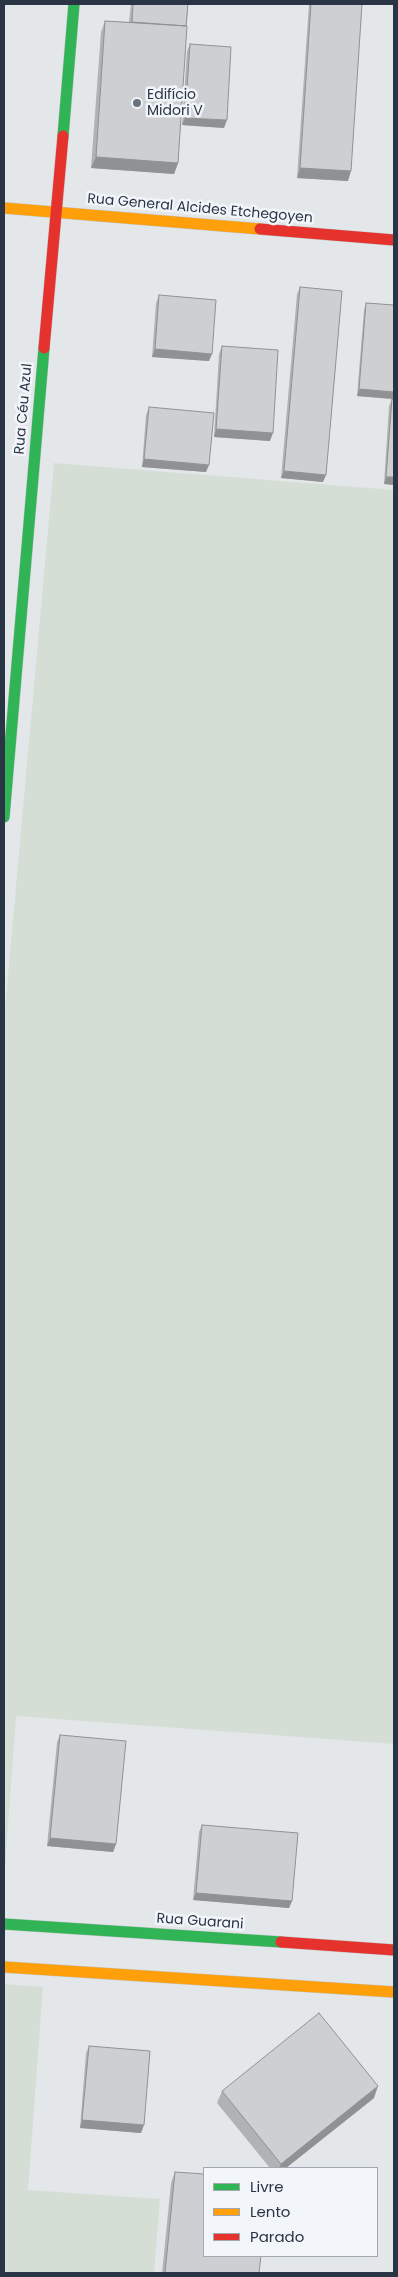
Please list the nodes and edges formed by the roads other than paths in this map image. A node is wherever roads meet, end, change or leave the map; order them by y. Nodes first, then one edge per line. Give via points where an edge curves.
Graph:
1 (74, 4) edge
2 (4, 208) edge
3 (56, 212) junction
4 (394, 240) edge
5 (4, 818) edge
6 (4, 1924) edge
7 (394, 1950) edge
8 (4, 1967) edge
9 (394, 1992) edge

1 - 3 street, Rua Céu Azul
2 - 3 street, Rua General Alcides Etchegoyen
3 - 4 street, Rua General Alcides Etchegoyen
3 - 5 street, Rua Céu Azul
6 - 7 street, Rua Guarani
8 - 9 street

